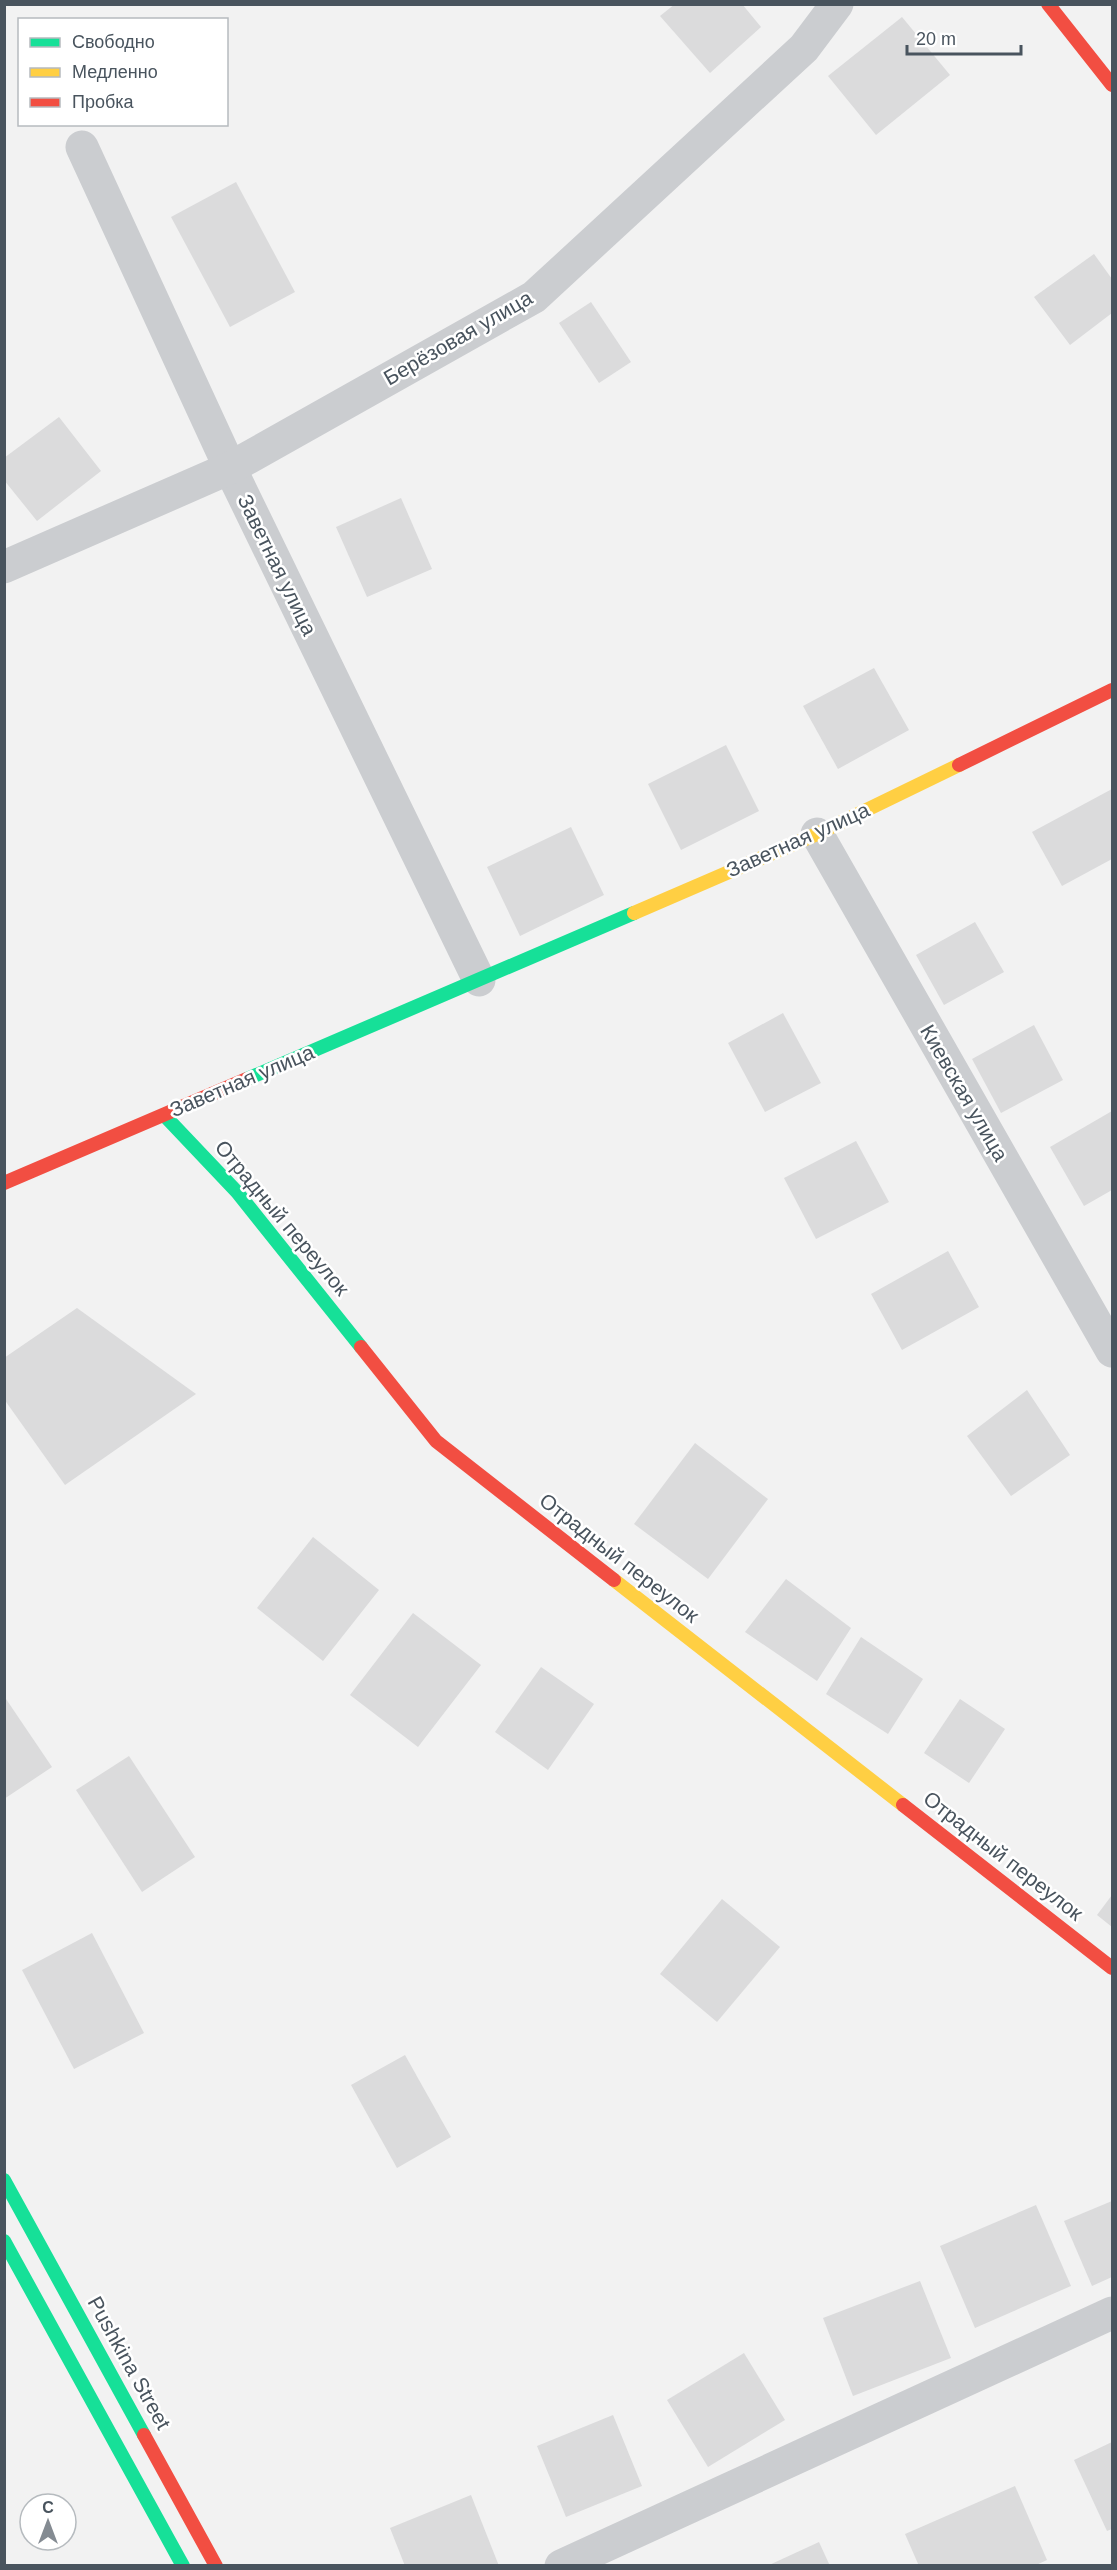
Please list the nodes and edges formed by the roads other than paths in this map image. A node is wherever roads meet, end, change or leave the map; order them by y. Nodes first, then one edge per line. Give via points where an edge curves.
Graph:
1 (837, 4) edge
2 (1048, 4) edge
3 (1113, 85) edge
4 (82, 147) dead end
5 (230, 468) junction
6 (4, 567) edge
7 (1113, 690) edge
8 (817, 834) junction
9 (479, 980) junction
10 (164, 1115) junction
11 (4, 1184) edge
12 (1113, 1351) edge
13 (1113, 1968) edge
14 (4, 2180) edge
15 (4, 2241) edge
16 (1113, 2313) edge
17 (183, 2565) edge
18 (216, 2565) edge
19 (561, 2565) edge

1 - 5 street, Берёзовая улица via 804,48 534,297
2 - 3 street
4 - 5 street, Заветная улица
5 - 6 street, Берёзовая улица
5 - 9 street, Заветная улица
7 - 8 street, Заветная улица
8 - 9 street, Заветная улица
8 - 12 street, Киевская улица
9 - 10 street, Заветная улица
10 - 11 street, Заветная улица
10 - 13 street, Отрадный переулок via 237,1192 436,1441
14 - 18 street, Pushkina Street
15 - 17 street
16 - 19 street

